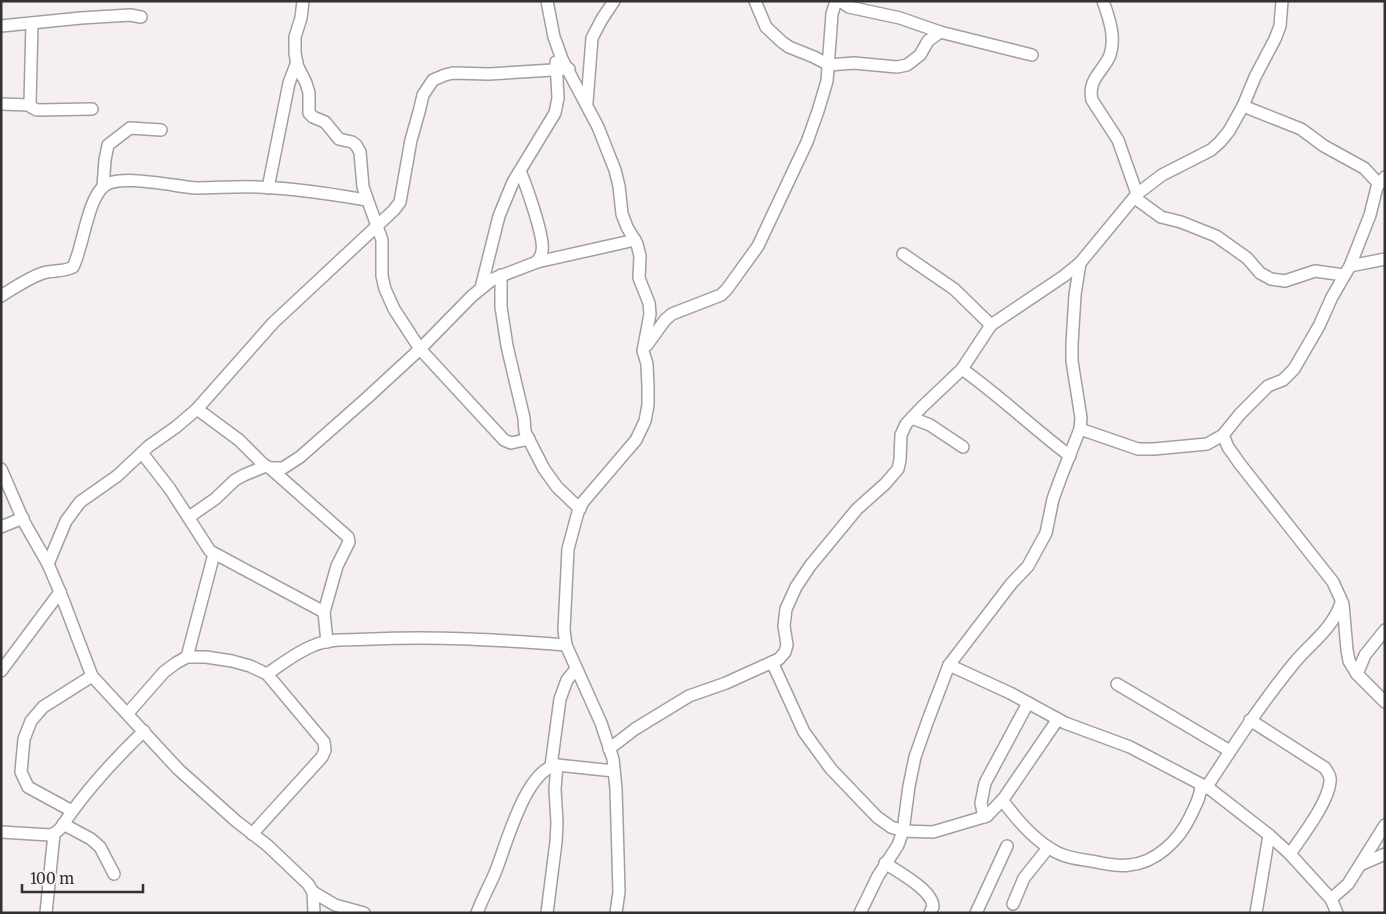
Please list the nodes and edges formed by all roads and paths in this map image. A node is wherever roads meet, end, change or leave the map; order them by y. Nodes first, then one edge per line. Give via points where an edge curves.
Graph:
1 (303, 1) edge
2 (547, 1) edge
3 (614, 1) edge
4 (755, 1) edge
5 (836, 1) edge
6 (840, 1) edge
7 (1103, 1) edge
8 (1282, 1) edge
9 (141, 17) dead end
10 (32, 23) junction
11 (1, 26) edge
12 (940, 32) junction
13 (1032, 55) dead end
14 (297, 62) junction
15 (829, 65) junction
16 (563, 69) junction
17 (1, 104) edge
18 (587, 104) junction
19 (30, 105) junction
20 (1243, 106) junction
21 (92, 109) dead end
22 (161, 130) dead end
23 (520, 171) junction
24 (1382, 180) edge
25 (103, 187) junction
26 (268, 188) junction
27 (1136, 196) junction
28 (367, 200) junction
29 (376, 226) junction
30 (634, 240) junction
31 (903, 254) dead end
32 (1385, 259) edge
33 (537, 262) junction
34 (1080, 264) junction
35 (1347, 270) junction
36 (501, 275) junction
37 (481, 288) junction
38 (1, 296) edge
39 (991, 325) junction
40 (420, 348) junction
41 (643, 351) junction
42 (962, 369) junction
43 (197, 409) junction
44 (912, 418) junction
45 (1080, 429) junction
46 (1223, 435) junction
47 (529, 439) junction
48 (963, 447) dead end
49 (142, 453) junction
50 (1070, 456) junction
51 (268, 467) junction
52 (1, 469) edge
53 (580, 509) junction
54 (189, 517) junction
55 (23, 518) junction
56 (1, 528) edge
57 (214, 554) junction
58 (48, 564) junction
59 (60, 592) junction
60 (1342, 601) junction
61 (324, 612) junction
62 (1385, 630) edge
63 (327, 642) junction
64 (566, 645) junction
65 (187, 657) junction
66 (772, 662) junction
67 (949, 665) junction
68 (576, 669) junction
69 (1, 671) edge
70 (266, 674) junction
71 (1357, 674) junction
72 (92, 676) junction
73 (1117, 684) dead end
74 (1028, 702) junction
75 (1385, 702) edge
76 (128, 713) junction
77 (1058, 719) junction
78 (1250, 720) junction
79 (144, 731) junction
80 (609, 748) junction
81 (1230, 751) junction
82 (554, 765) junction
83 (614, 771) junction
84 (1204, 786) junction
85 (1002, 800) junction
86 (72, 812) junction
87 (984, 817) junction
88 (63, 824) junction
89 (1385, 825) edge
90 (904, 831) junction
91 (1, 832) edge
92 (54, 834) junction
93 (252, 834) junction
94 (1269, 835) junction
95 (1007, 846) dead end
96 (1048, 848) junction
97 (1290, 854) junction
98 (1385, 854) edge
99 (885, 864) junction
100 (1360, 865) junction
101 (114, 874) dead end
102 (313, 892) junction
103 (1331, 899) junction
104 (1013, 904) dead end
105 (863, 911) edge
106 (46, 913) edge
107 (314, 913) edge
108 (364, 913) edge
109 (477, 913) edge
110 (547, 913) edge
111 (616, 913) edge
112 (930, 913) edge
113 (976, 913) edge
114 (1256, 913) edge
115 (1336, 913) edge

1 - 14 street via 295,37
2 - 16 street
3 - 18 street via 592,38
4 - 15 street via 766,26 782,42
5 - 15 street via 832,14
6 - 12 street via 849,7 900,18
7 - 27 street via 1112,41 1109,56 1097,73 1092,100 1118,140
8 - 20 street via 1280,26
9 - 10 street
10 - 11 street
10 - 19 street
12 - 13 street
12 - 15 street via 907,65
14 - 26 street via 289,83
14 - 28 street via 309,94 309,113 325,122 339,139 356,145 360,152
15 - 41 street via 807,142 758,246 727,289 720,295 672,314
16 - 18 street
16 - 23 street via 555,113
16 - 29 street via 453,73 433,80 423,96 411,140 400,202
17 - 19 street
18 - 30 street via 615,170 622,214
19 - 21 street via 37,110
20 - 24 street via 1301,129
20 - 27 street via 1229,131 1211,150 1174,167
22 - 25 street via 130,128 110,143
23 - 33 street via 542,246
23 - 37 street via 499,216
24 - 35 street
25 - 26 street via 121,181 196,188
25 - 38 street via 86,224 73,267 45,272
26 - 28 street
27 - 34 street
27 - 35 street via 1161,217 1216,236 1271,279 1285,281 1315,271
28 - 29 street
29 - 40 street via 382,240 381,265 385,288 394,309
29 - 43 street via 273,323
30 - 33 street
30 - 41 street via 640,256 640,278 650,308
31 - 39 street via 954,289
32 - 35 street
33 - 36 street
34 - 39 street
34 - 45 street via 1072,361
35 - 46 street via 1294,369 1283,380 1268,386
36 - 37 street
36 - 47 street via 501,307 507,346
37 - 40 street
39 - 42 street
40 - 47 street via 504,440 511,443
40 - 51 street via 300,457 283,468
41 - 53 street via 648,387 645,421 636,440
42 - 44 street
42 - 50 street
43 - 49 street
43 - 51 street via 239,440
44 - 48 street via 930,425
44 - 66 street via 900,434 898,469 858,509 796,587 786,609 787,645 779,659
45 - 46 street via 1138,449 1154,450 1198,446
45 - 50 street
46 - 60 street via 1240,464 1333,582
47 - 53 street via 557,487
49 - 54 street
49 - 58 street via 117,476 80,502 66,520
50 - 67 street via 1053,499 1046,533 1035,555
51 - 54 street via 244,475
51 - 61 street via 348,537
52 - 55 street
53 - 64 street via 568,549
54 - 57 street
55 - 56 street
55 - 58 street
57 - 61 street
57 - 65 street
58 - 59 street
59 - 69 street
59 - 72 street
60 - 71 street via 1349,661
60 - 78 street via 1334,620
61 - 63 street
62 - 71 street via 1365,655
63 - 64 street via 411,637
63 - 70 street via 316,644
64 - 68 street
65 - 70 street via 232,661
65 - 76 street via 164,672
66 - 80 street via 689,696 635,728
66 - 90 street via 804,732 831,769 877,817
67 - 74 street
67 - 90 street via 915,757
68 - 80 street
68 - 82 street via 560,699
70 - 93 street via 324,742 325,750
71 - 75 street
72 - 76 street
72 - 86 street via 43,707 31,721 24,739 21,772 28,787
73 - 81 street
74 - 77 street
74 - 87 street via 985,782
76 - 79 street
77 - 84 street via 1130,747
77 - 85 street
78 - 81 street
78 - 97 street via 1325,768 1329,774 1330,783 1324,799
79 - 86 street
79 - 93 street via 178,769
80 - 83 street
81 - 84 street
82 - 83 street
82 - 109 street via 533,781 524,797
82 - 110 street via 557,823
83 - 111 street via 619,892
84 - 94 street
84 - 96 street via 1186,826 1146,862 1115,865 1075,859
85 - 87 street
85 - 96 street
86 - 88 street
87 - 90 street via 933,832
88 - 92 street
88 - 101 street via 100,847
89 - 100 street
90 - 99 street
91 - 92 street
92 - 106 street
93 - 102 street
94 - 97 street
94 - 114 street
95 - 113 street
96 - 104 street via 1024,878
97 - 103 street
98 - 100 street
99 - 105 street
99 - 112 street via 931,897 933,907
100 - 103 street via 1348,884
102 - 107 street
102 - 108 street via 336,905
103 - 115 street

